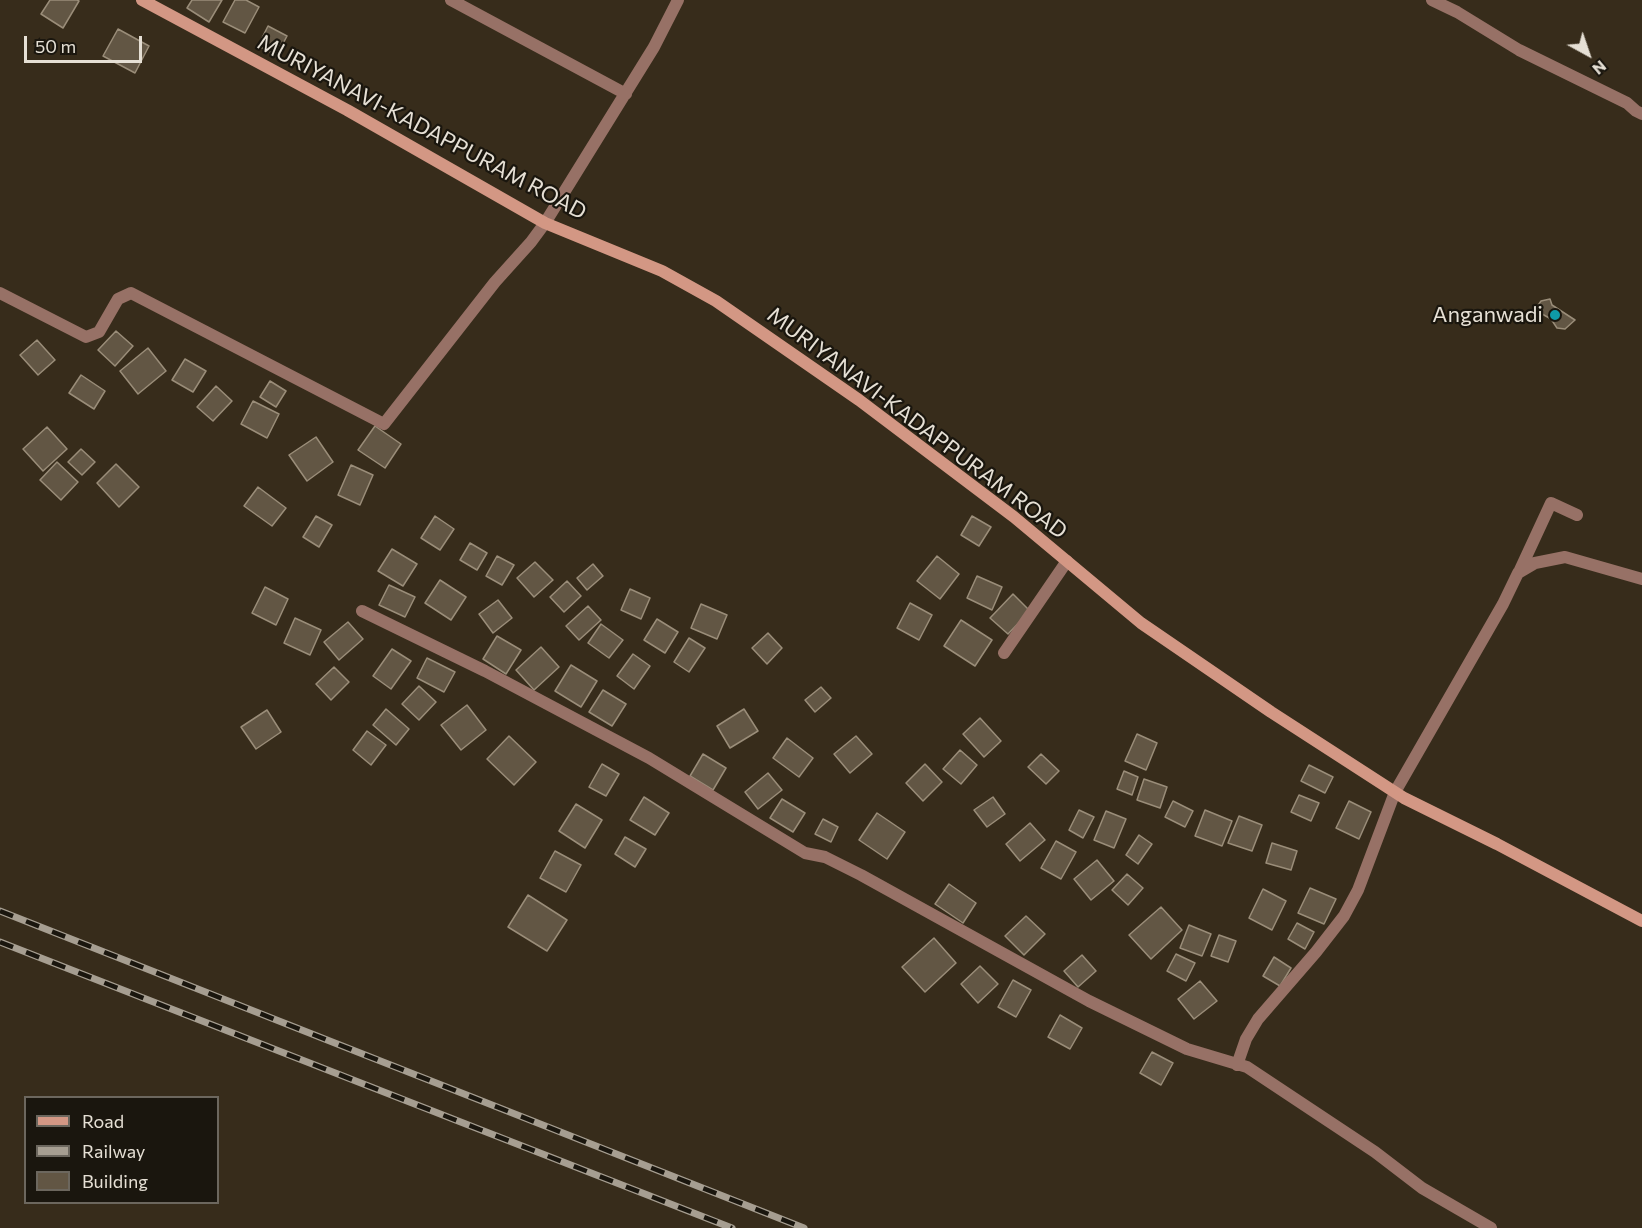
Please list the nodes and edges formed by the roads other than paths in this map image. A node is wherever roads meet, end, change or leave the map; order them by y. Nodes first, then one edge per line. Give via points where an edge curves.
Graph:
1 (142, 0) edge
2 (451, 0) edge
3 (678, 0) edge
4 (1431, 0) edge
5 (626, 94) junction
6 (1642, 114) edge
7 (544, 223) junction
8 (0, 293) edge
9 (1577, 515) dead end
10 (1067, 561) junction
11 (1518, 573) junction
12 (1642, 579) edge
13 (362, 611) dead end
14 (1004, 653) dead end
15 (1395, 792) junction
16 (1642, 921) edge
17 (1237, 1065) junction
18 (1491, 1228) edge

1 - 7 main road, MURIYANAVI-KADAPPURAM ROAD
2 - 5 street
3 - 5 street
4 - 6 street
5 - 7 street
7 - 8 street via 384,424 131,293 118,299 99,332 86,337
7 - 10 main road, MURIYANAVI-KADAPPURAM ROAD via 663,271 716,301 859,400
9 - 11 street via 1551,503
10 - 14 street
10 - 15 main road, MURIYANAVI-KADAPPURAM ROAD via 1141,622 1270,712
11 - 12 street via 1535,563 1565,557
11 - 15 street
13 - 17 street via 649,758 805,853 825,857 861,875 1089,1001 1187,1049
15 - 16 main road, MURIYANAVI-KADAPPURAM ROAD
15 - 17 street via 1358,890 1344,916 1258,1019
17 - 18 street via 1246,1067 1365,1145 1422,1188

